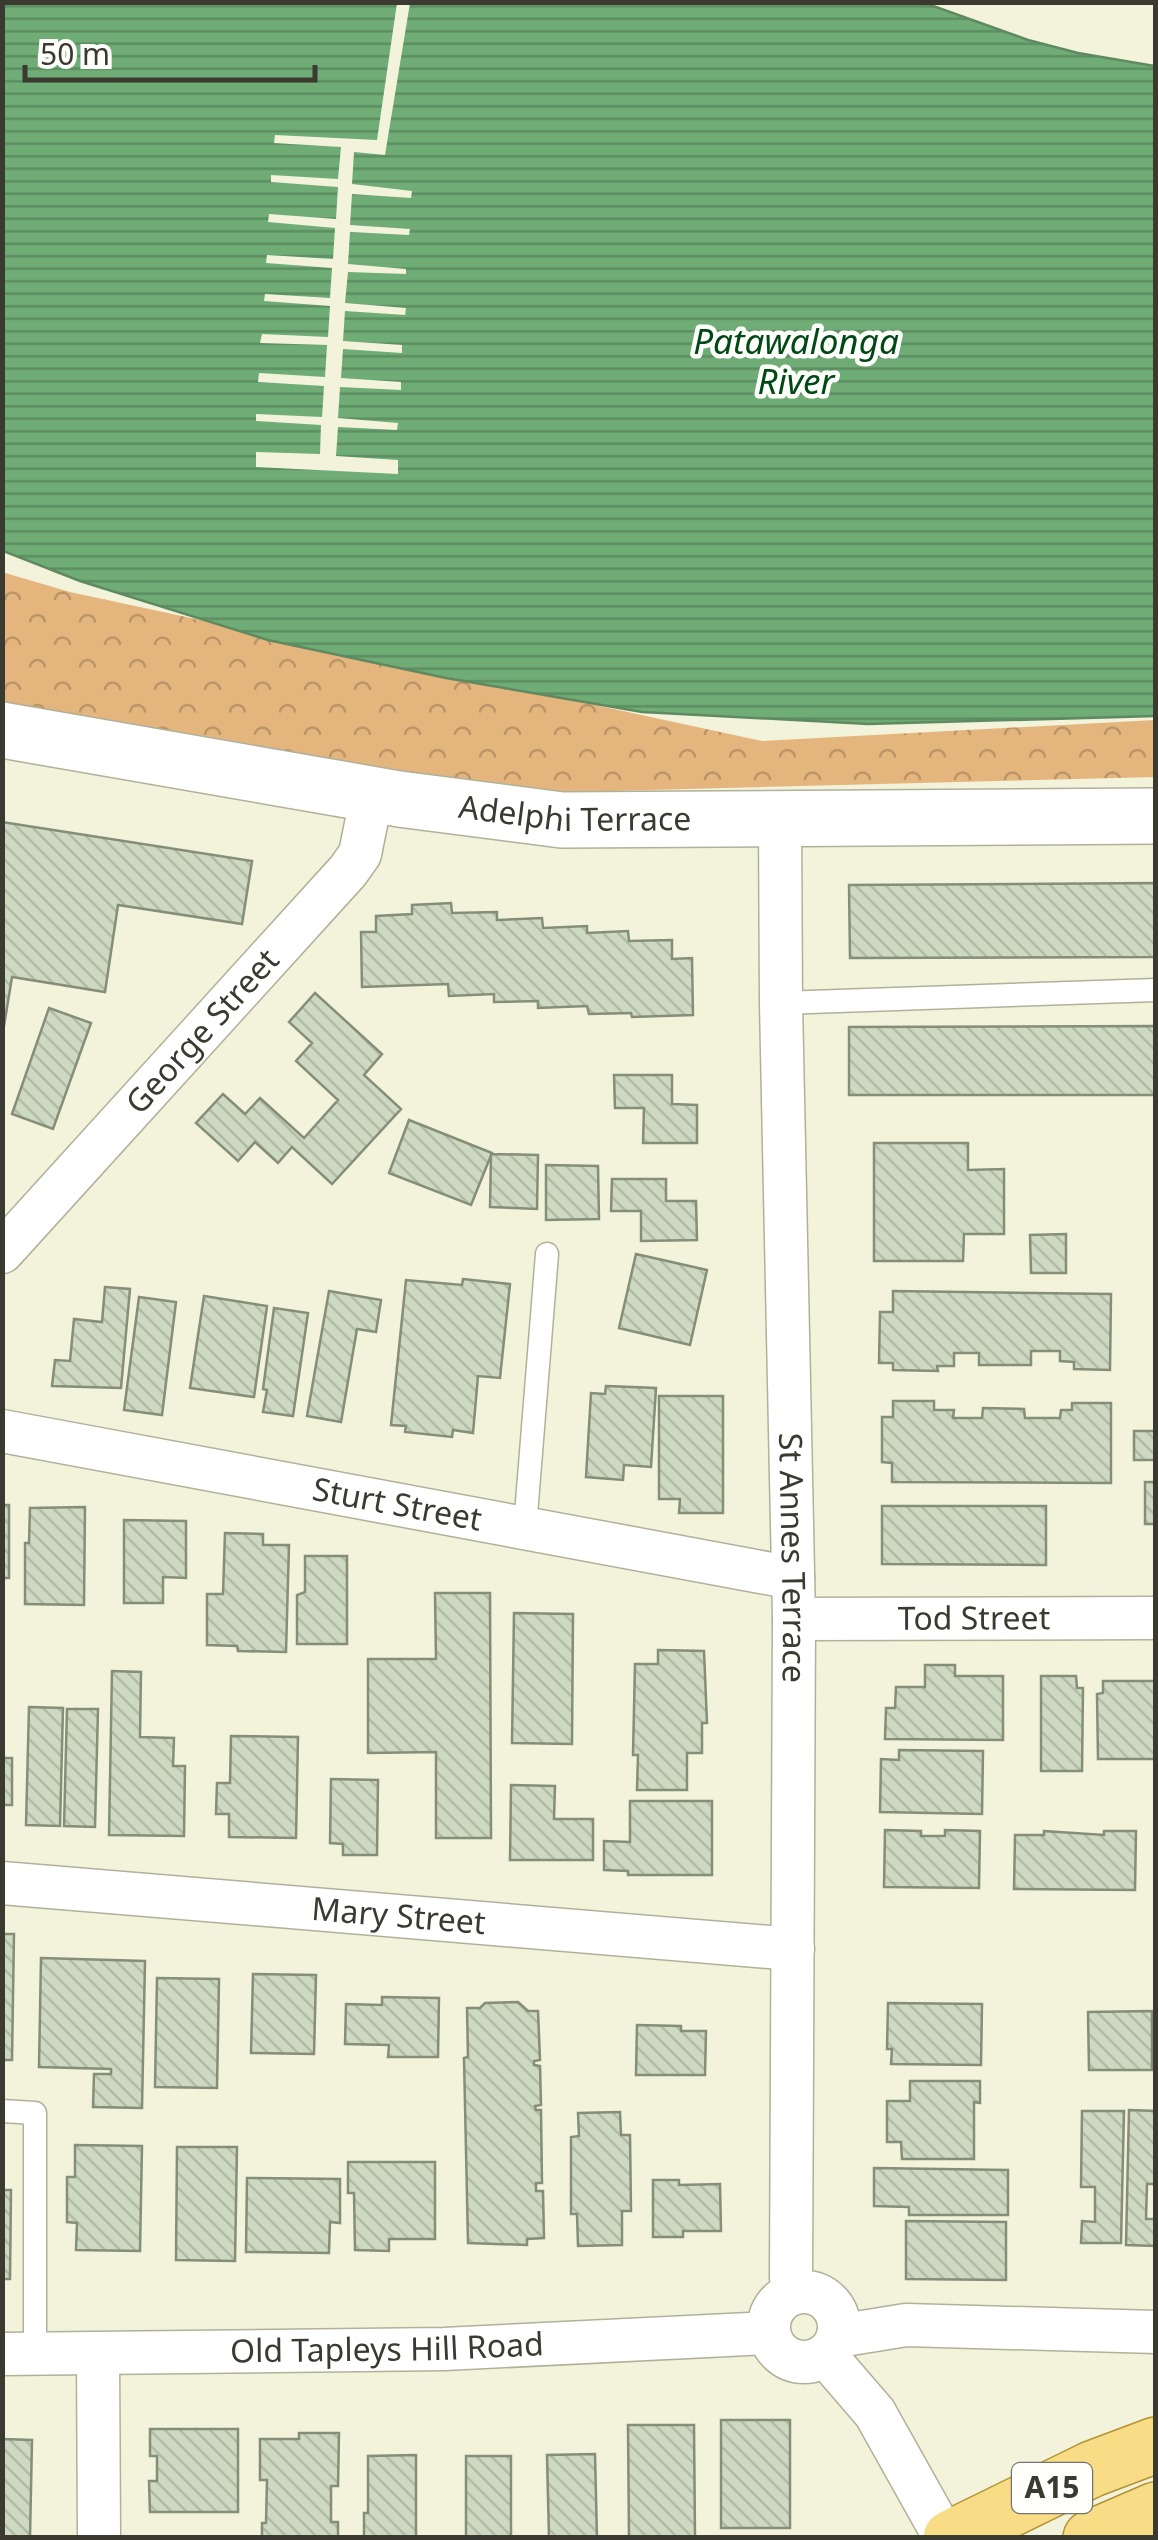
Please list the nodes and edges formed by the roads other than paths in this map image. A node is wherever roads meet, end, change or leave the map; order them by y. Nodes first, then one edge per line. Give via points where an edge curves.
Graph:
1 (2, 730) edge
2 (372, 794) junction
3 (1156, 816) edge
4 (780, 820) junction
5 (1156, 990) edge
6 (780, 1004) junction
7 (2, 1252) edge
8 (547, 1254) dead end
9 (2, 1431) edge
10 (525, 1527) junction
11 (793, 1599) junction
12 (1156, 1618) edge
13 (2, 1883) edge
14 (793, 1949) junction
15 (2, 2112) edge
16 (795, 2293) junction
17 (1156, 2332) edge
18 (769, 2333) junction
19 (832, 2346) junction
20 (19, 2355) edge
21 (98, 2355) junction
22 (1156, 2445) edge
23 (1156, 2510) edge
24 (99, 2538) edge
25 (948, 2538) edge
26 (1091, 2538) edge

1 - 2 street, Adelphi Terrace
2 - 4 street, Adelphi Terrace via 562,820
2 - 7 street, George Street via 360,854 348,872
3 - 4 street, Adelphi Terrace
4 - 6 street, St Annes Terrace
5 - 6 lane
6 - 11 street, St Annes Terrace
8 - 10 lane
9 - 10 street, Sturt Street
10 - 11 street, Sturt Street
11 - 12 street, Tod Street
11 - 14 street, St Annes Terrace
13 - 14 street, Mary Street
14 - 16 street, St Annes Terrace
15 - 20 lane via 34,2113
16 - 18 street via 771,2313
16 - 19 street via 816,2294 837,2315
17 - 19 street via 906,2325
18 - 19 street via 789,2360 814,2361
18 - 21 street, Old Tapleys Hill Road via 444,2349
19 - 25 street
20 - 21 street, Old Tapleys Hill Road
21 - 24 street
22 - 25 main road, A15
23 - 26 main road, A15

